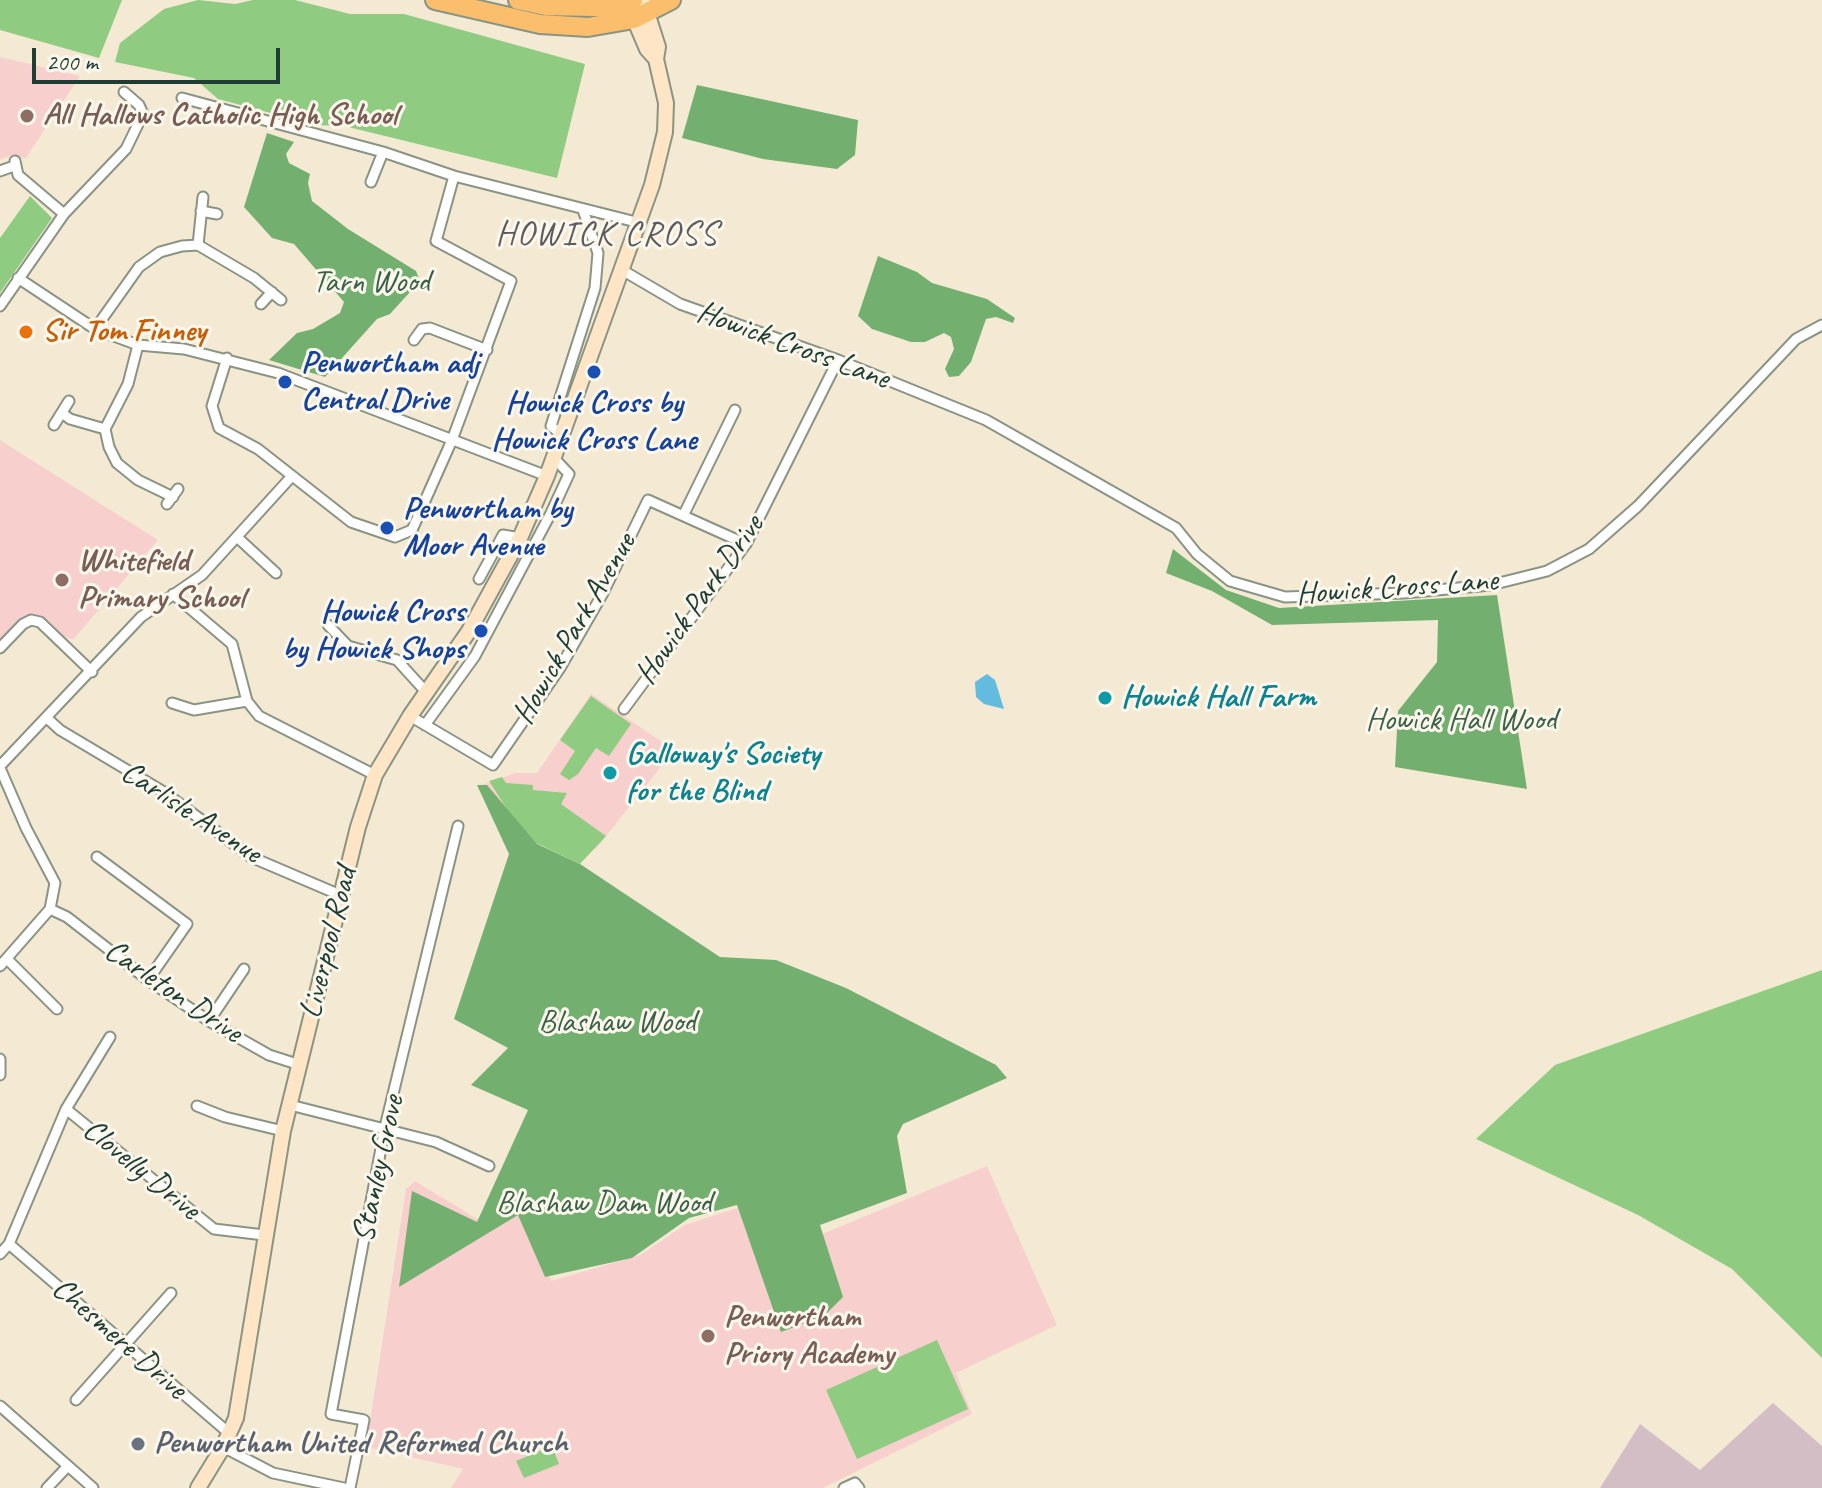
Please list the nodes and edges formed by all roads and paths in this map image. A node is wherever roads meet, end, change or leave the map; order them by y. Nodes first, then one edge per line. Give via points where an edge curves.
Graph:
1 (435, 0) edge
2 (518, 0) edge
3 (671, 0) edge
4 (637, 7) edge
5 (124, 92) dead end
6 (182, 98) dead end
7 (383, 152) junction
8 (0, 171) edge
9 (454, 176) junction
10 (371, 182) dead end
11 (203, 197) dead end
12 (583, 210) junction
13 (201, 211) junction
14 (64, 214) junction
15 (217, 214) dead end
16 (640, 223) junction
17 (198, 245) junction
18 (622, 270) junction
19 (18, 278) junction
20 (272, 292) junction
21 (281, 300) dead end
22 (261, 304) dead end
23 (0, 306) edge
24 (1822, 325) edge
25 (95, 329) junction
26 (414, 340) dead end
27 (138, 345) junction
28 (487, 350) junction
29 (227, 358) junction
30 (838, 360) junction
31 (69, 401) dead end
32 (735, 410) dead end
33 (62, 413) junction
34 (54, 425) dead end
35 (105, 429) junction
36 (562, 435) junction
37 (452, 440) junction
38 (554, 458) junction
39 (292, 476) junction
40 (547, 476) junction
41 (173, 496) dead end
42 (684, 514) junction
43 (238, 538) junction
44 (520, 538) junction
45 (746, 544) junction
46 (276, 573) dead end
47 (479, 579) dead end
48 (173, 594) junction
49 (328, 625) dead end
50 (342, 639) junction
51 (0, 648) edge
52 (334, 648) dead end
53 (92, 672) junction
54 (426, 692) junction
55 (247, 701) junction
56 (172, 703) dead end
57 (624, 709) dead end
58 (410, 716) junction
59 (48, 719) junction
60 (425, 725) junction
61 (0, 767) edge
62 (375, 775) junction
63 (458, 826) dead end
64 (97, 857) dead end
65 (340, 895) junction
66 (50, 909) junction
67 (3, 962) edge
68 (244, 969) dead end
69 (148, 980) junction
70 (57, 1009) dead end
71 (209, 1021) junction
72 (110, 1037) dead end
73 (0, 1059) edge
74 (300, 1065) junction
75 (0, 1075) edge
76 (290, 1105) junction
77 (197, 1106) dead end
78 (66, 1109) junction
79 (385, 1127) junction
80 (283, 1131) junction
81 (489, 1166) dead end
82 (264, 1235) junction
83 (9, 1244) junction
84 (0, 1254) edge
85 (171, 1293) dead end
86 (125, 1345) junction
87 (76, 1400) dead end
88 (0, 1406) edge
89 (227, 1440) junction
90 (67, 1467) junction
91 (857, 1486) edge
92 (47, 1488) edge
93 (93, 1488) edge
94 (198, 1488) edge
95 (347, 1488) edge
96 (844, 1488) edge

1 - 4 highway via 540,24 588,27
2 - 4 highway via 546,6
3 - 4 highway
4 - 16 street, Liverpool Road via 666,103 665,132
5 - 14 street via 143,114 126,149
6 - 7 street
7 - 9 street
7 - 10 street
8 - 14 street via 14,163 18,175
9 - 12 street
9 - 28 street via 436,241 511,281
11 - 13 street
12 - 16 street
12 - 36 street, Liverpool Road via 598,253 595,288 551,426
13 - 15 street
13 - 17 street
14 - 19 street
16 - 18 street, Liverpool Road
17 - 20 street
17 - 25 street via 160,252 139,267
18 - 30 street, Howick Cross Lane via 680,304
18 - 36 street, Liverpool Road
19 - 23 street
19 - 25 street
20 - 21 street
20 - 22 street
24 - 30 street, Howick Cross Lane via 1796,339 1638,506 1589,549 1547,571 1491,585 1404,593 1285,597 1230,581 1176,528 986,420
25 - 27 street
26 - 28 street via 430,328
27 - 29 street
27 - 35 street via 128,384
28 - 37 street
29 - 37 street via 308,383
29 - 39 street via 208,418
30 - 45 street, Howick Park Drive
31 - 33 street
32 - 42 street
33 - 34 street
33 - 35 street
35 - 41 street via 117,463
36 - 38 street, Liverpool Road
37 - 39 street via 412,530 395,537 351,522
37 - 40 street
38 - 40 street, Liverpool Road
38 - 60 street via 569,474 551,513 475,656
39 - 43 street
40 - 44 street, Liverpool Road
42 - 45 street, Howick Park Avenue
42 - 60 street, Howick Park Avenue via 653,500 643,505 603,593 560,668 493,765
43 - 46 street
43 - 48 street via 202,575
44 - 47 street via 503,535
44 - 54 street, Liverpool Road via 469,631
45 - 57 street, Howick Park Drive
48 - 53 street via 141,617
48 - 55 street via 232,644
49 - 50 street
50 - 52 street
50 - 54 street via 364,653 397,660
51 - 53 street via 23,624 40,622
53 - 59 street
54 - 58 street, Liverpool Road
55 - 56 street via 194,710
55 - 62 street via 259,716
58 - 60 street, Howick Park Avenue
58 - 62 street, Liverpool Road
59 - 61 street
59 - 65 street, Carlisle Avenue via 164,792 251,857
61 - 66 street via 55,883
62 - 65 street, Liverpool Road
63 - 79 street, Stanley Grove
64 - 69 street via 187,924
65 - 74 street, Liverpool Road
66 - 67 street
66 - 69 street, Carleton Drive
67 - 70 street
68 - 71 street
69 - 71 street, Carleton Drive
71 - 74 street, Carleton Drive via 269,1055
72 - 78 street
73 - 75 street
74 - 76 street, Liverpool Road
76 - 79 street
76 - 80 street, Liverpool Road
77 - 80 street
78 - 82 street, Clovelly Drive via 214,1229
78 - 83 street
79 - 81 street
79 - 95 street, Stanley Grove via 331,1414 364,1420
80 - 82 street, Liverpool Road
82 - 89 street, Liverpool Road via 238,1404
83 - 84 street
83 - 86 street, Chesmere Drive
85 - 86 street
86 - 87 street
86 - 89 street, Chesmere Drive
88 - 90 street
89 - 94 street, Liverpool Road
89 - 95 street, Chesmere Drive via 273,1473
90 - 92 street
90 - 93 street
91 - 96 street

